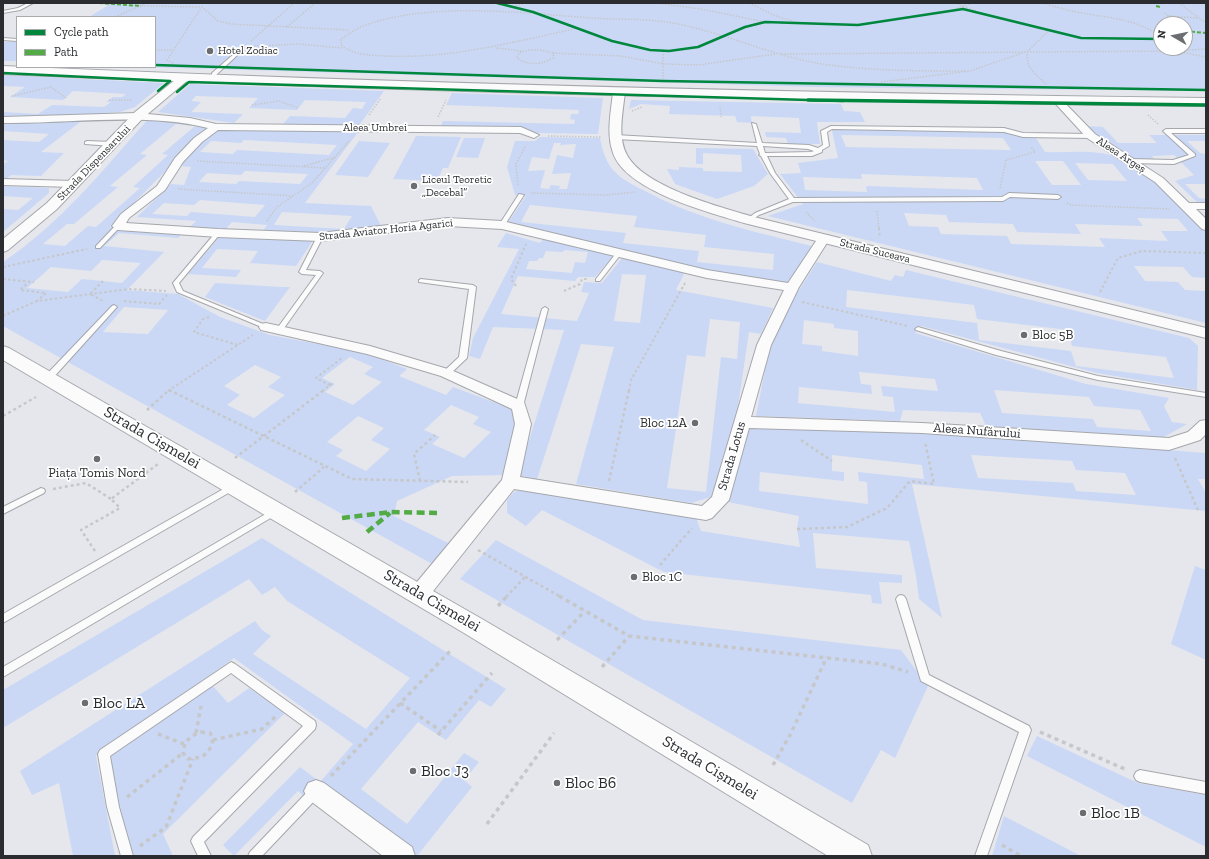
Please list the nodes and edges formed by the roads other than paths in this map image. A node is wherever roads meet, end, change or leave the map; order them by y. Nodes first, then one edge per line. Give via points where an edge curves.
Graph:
1 (30, 3) edge
2 (3, 12) edge
3 (3, 39) edge
4 (16, 40) edge
5 (244, 48) road end
6 (3, 64) edge
7 (16, 65) edge
8 (79, 68) edge
9 (3, 70) edge
10 (180, 70) junction
11 (214, 74) junction
12 (619, 92) junction
13 (1206, 96) edge
14 (1057, 100) junction
15 (1206, 102) edge
16 (139, 115) junction
17 (3, 120) edge
18 (754, 124) dead end
19 (216, 127) junction
20 (1206, 131) edge
21 (534, 135) road end
22 (1091, 136) junction
23 (609, 137) junction
24 (87, 143) dead end
25 (112, 144) junction
26 (759, 146) junction
27 (820, 151) junction
28 (762, 155) junction
29 (1131, 161) junction
30 (3, 182) edge
31 (74, 184) junction
32 (522, 195) road end
33 (1058, 197) road end
34 (792, 200) junction
35 (1206, 206) edge
36 (1190, 208) junction
37 (748, 220) junction
38 (502, 225) junction
39 (118, 226) junction
40 (1206, 226) edge
41 (218, 233) junction
42 (320, 237) junction
43 (824, 238) junction
44 (3, 247) edge
45 (98, 247) road end
46 (619, 253) junction
47 (598, 280) dead end
48 (421, 281) dead end
49 (790, 293) junction
50 (114, 307) road end
51 (545, 309) dead end
52 (273, 328) junction
53 (918, 329) road end
54 (1206, 333) edge
55 (3, 352) edge
56 (446, 374) junction
57 (49, 377) junction
58 (1206, 395) edge
59 (519, 406) junction
60 (742, 422) junction
61 (1206, 425) edge
62 (510, 482) junction
63 (235, 486) junction
64 (41, 491) road end
65 (3, 511) edge
66 (277, 511) junction
67 (418, 594) junction
68 (901, 599) dead end
69 (3, 619) edge
70 (3, 672) edge
71 (1140, 776) road end
72 (1206, 788) edge
73 (316, 792) joint
74 (127, 856) edge
75 (205, 856) edge
76 (254, 856) edge
77 (403, 856) edge
78 (857, 856) edge
79 (981, 856) edge

1 - 2 lane via 19,9
3 - 4 lane
5 - 11 lane
6 - 7 main road
8 - 11 main road
9 - 10 main road
10 - 12 main road
10 - 16 street, Strada Dispensarului
11 - 13 main road via 626,87
12 - 14 main road
12 - 23 street, Strada Suceava
14 - 15 main road
14 - 22 street, Aleea Argeș
16 - 17 street, Aleea Umbrei
16 - 19 street, Aleea Umbrei via 192,120
16 - 25 street, Strada Dispensarului
18 - 26 lane
19 - 21 street, Aleea Umbrei via 521,130
19 - 39 street via 198,140 179,160 162,188 125,216
20 - 29 lane via 1166,131 1193,155 1174,162
22 - 27 lane via 1023,134 1004,130 831,127 824,131 826,146
22 - 29 street, Aleea Argeș
23 - 26 lane
23 - 37 street, Strada Suceava via 636,174 670,193
24 - 25 lane
25 - 31 street, Strada Dispensarului
26 - 27 lane via 809,147
26 - 28 lane
27 - 28 lane via 812,154
28 - 34 lane via 773,177
29 - 36 street, Aleea Argeș via 1160,180
30 - 31 street
31 - 44 street, Strada Dispensarului via 31,225
32 - 38 lane
33 - 34 lane via 1009,194 1003,199
34 - 37 lane
35 - 36 street
36 - 40 street, Aleea Argeș
37 - 43 street, Strada Suceava
38 - 42 street, Strada Aviator Horia Agarici via 448,222
38 - 46 street, Strada Aviator Horia Agarici
39 - 41 street, Strada Aviator Horia Agarici
39 - 45 lane
41 - 42 street, Strada Aviator Horia Agarici
41 - 52 lane via 176,283 180,292
42 - 52 lane via 302,272 320,274
43 - 49 street, Strada Lotus
43 - 54 street, Strada Suceava
46 - 47 lane
46 - 49 street, Strada Aviator Horia Agarici
48 - 56 lane via 473,287 463,358
49 - 60 street, Strada Lotus via 764,345
50 - 57 lane
51 - 59 lane
52 - 56 street via 356,347
53 - 58 lane via 1098,378
55 - 57 street, Strada Cișmelei
56 - 59 street
57 - 63 street, Strada Cișmelei
59 - 62 street via 523,424
60 - 61 street, Aleea Nufărului via 922,428 1169,444 1194,436
60 - 62 street, Strada Lotus via 720,500 706,513
62 - 67 street
63 - 66 street, Strada Cișmelei
63 - 69 lane
64 - 65 lane
66 - 67 street, Strada Cișmelei
66 - 70 lane
67 - 78 street, Strada Cișmelei
68 - 79 lane via 925,678 1026,730
71 - 72 lane
73 - 76 lane
73 - 77 street
74 - 75 lane via 104,754 231,667 311,725 198,841

